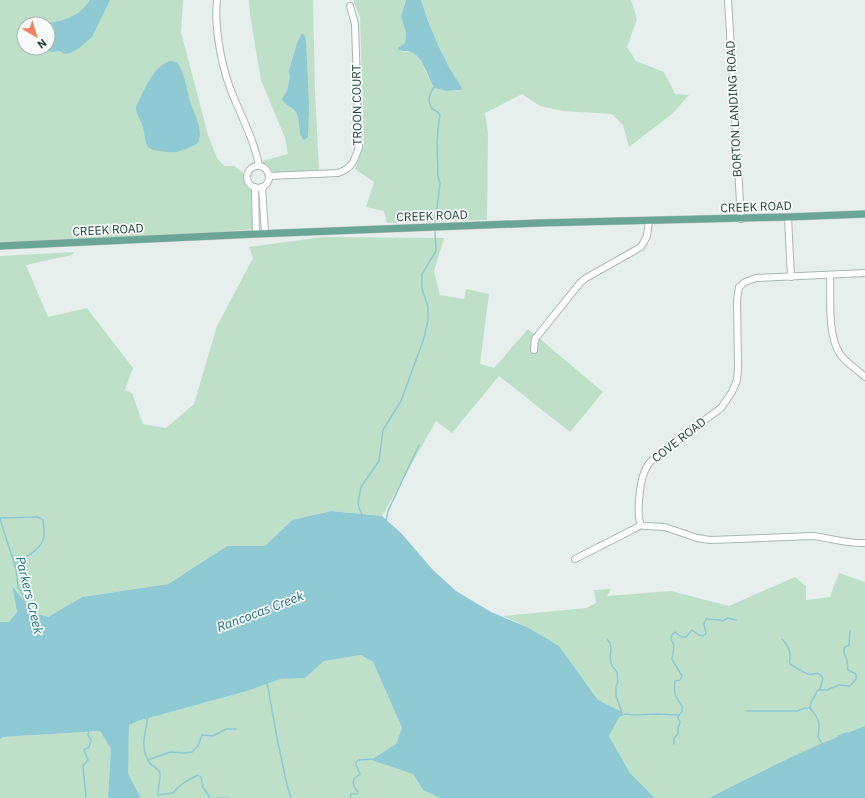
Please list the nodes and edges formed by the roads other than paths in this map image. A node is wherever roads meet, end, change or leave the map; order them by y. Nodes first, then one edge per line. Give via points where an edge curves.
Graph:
1 (217, 0) edge
2 (728, 0) edge
3 (350, 6) dead end
4 (259, 166) junction
5 (269, 176) junction
6 (255, 187) junction
7 (262, 187) junction
8 (865, 214) edge
9 (788, 217) junction
10 (741, 218) junction
11 (649, 221) junction
12 (265, 233) junction
13 (256, 234) junction
14 (0, 246) edge
15 (865, 273) edge
16 (830, 275) junction
17 (791, 277) junction
18 (534, 350) dead end
19 (865, 377) edge
20 (641, 525) junction
21 (865, 543) edge
22 (576, 559) dead end

1 - 4 street via 216,22 226,75 256,151
2 - 10 street, BORTON LANDING ROAD
3 - 5 street, TROON COURT via 355,24 359,147 355,161 338,173
4 - 5 street via 266,170
4 - 6 street via 251,169 248,176 249,182
5 - 7 street via 268,182
6 - 7 street
6 - 13 street
7 - 12 street
8 - 9 main road, CREEK ROAD
9 - 10 main road, CREEK ROAD
9 - 17 street
10 - 11 main road, CREEK ROAD
11 - 12 main road, CREEK ROAD
11 - 18 street via 647,236 641,247 580,283 535,339
12 - 13 main road, CREEK ROAD
13 - 14 main road, CREEK ROAD
15 - 16 street, COVE ROAD
16 - 17 street, COVE ROAD
16 - 19 street via 834,343 840,355
17 - 20 street, COVE ROAD via 756,278 739,287 738,368 732,392 721,408 646,466 642,478 639,520
20 - 21 street via 665,527 710,540 813,536 828,537 847,543
20 - 22 street

